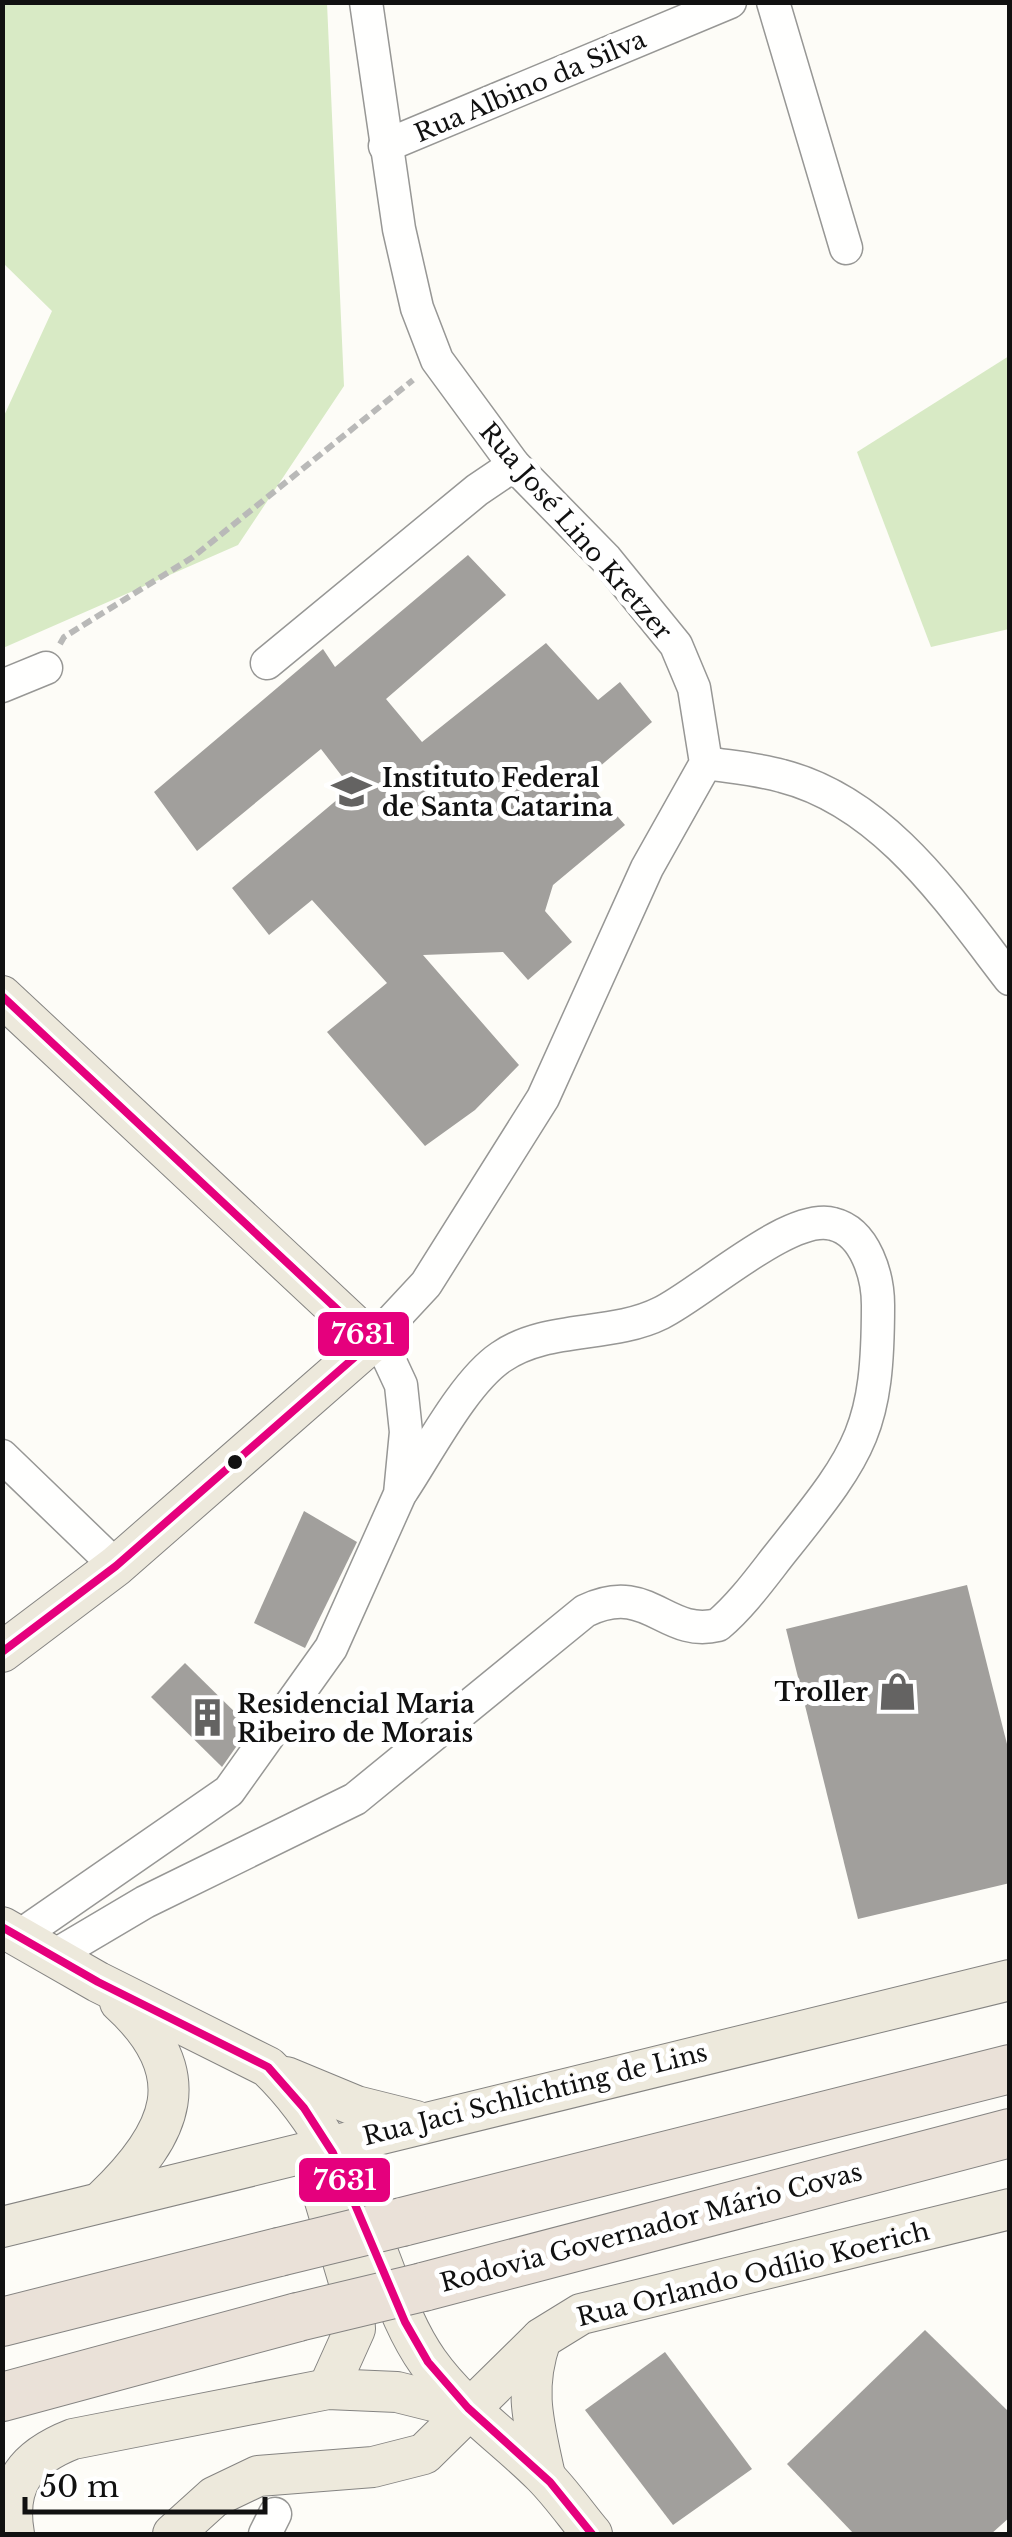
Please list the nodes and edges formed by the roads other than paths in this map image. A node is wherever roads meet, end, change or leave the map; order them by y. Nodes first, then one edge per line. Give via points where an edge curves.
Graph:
1 (366, 2) edge
2 (730, 2) edge
3 (773, 2) edge
4 (385, 146) junction
5 (846, 248) dead end
6 (514, 465) junction
7 (267, 663) dead end
8 (46, 668) road end
9 (2, 686) edge
10 (706, 763) junction
11 (1010, 978) edge
12 (2, 996) edge
13 (372, 1342) junction
14 (2, 1456) edge
15 (400, 1494) junction
16 (116, 1566) junction
17 (2, 1652) edge
18 (25, 1940) edge
19 (1010, 1980) edge
20 (98, 1982) junction
21 (268, 2068) junction
22 (1010, 2068) edge
23 (420, 2122) junction
24 (1010, 2132) edge
25 (328, 2144) junction
26 (104, 2200) junction
27 (1006, 2216) edge
28 (2, 2228) edge
29 (2, 2322) edge
30 (542, 2338) junction
31 (328, 2389) junction
32 (2, 2396) edge
33 (469, 2410) junction
34 (545, 2476) junction
35 (14, 2534) edge
36 (172, 2534) edge
37 (592, 2534) edge

1 - 4 street, Rua José Lino Kretzer
2 - 4 street, Rua Albino da Silva
3 - 5 street
4 - 6 street, Rua José Lino Kretzer via 413,291 437,360
6 - 7 street
6 - 10 street, Rua José Lino Kretzer via 606,559 676,645 694,688
8 - 9 street
10 - 11 street via 784,776 861,814 911,856
10 - 13 street via 648,868 543,1098 426,1284
12 - 13 main road
13 - 15 street via 388,1357 401,1386 406,1432
13 - 16 main road
14 - 16 street
15 - 18 street via 331,1648 229,1790
15 - 18 street via 501,1356 534,1342 626,1329 801,1225 834,1224 858,1242 878,1278 878,1379 844,1473 718,1625 699,1630 630,1600 610,1599 355,1798 145,1902
16 - 17 main road
18 - 20 main road
19 - 23 main road, Rua Jaci Schlichting de Lins
20 - 21 main road
20 - 26 main road via 141,2022 170,2078 168,2113 155,2144
21 - 23 main road via 325,2096
21 - 25 main road via 312,2115
22 - 29 highway, bridge
23 - 25 main road, Rua Jaci Schlichting de Lins
24 - 32 highway, Rodovia Governador Mário Covas, bridge
25 - 26 main road, Rua Jaci Schlichting de Lins
25 - 31 main road via 323,2194 353,2295 355,2328
25 - 33 main road via 352,2186 406,2328
26 - 28 main road, Rua Jaci Schlichting de Lins
27 - 30 main road, Rua Orlando Odílio Koerich via 581,2314
30 - 33 main road, Rua Orlando Odílio Koerich
30 - 34 main road via 530,2372 530,2403
31 - 33 main road via 398,2392
31 - 35 main road via 72,2439 43,2451 23,2468 11,2498
33 - 34 main road
33 - 36 main road, Rua Orlando Odílio Koerich via 424,2454 400,2464 258,2476 214,2497
34 - 37 main road

